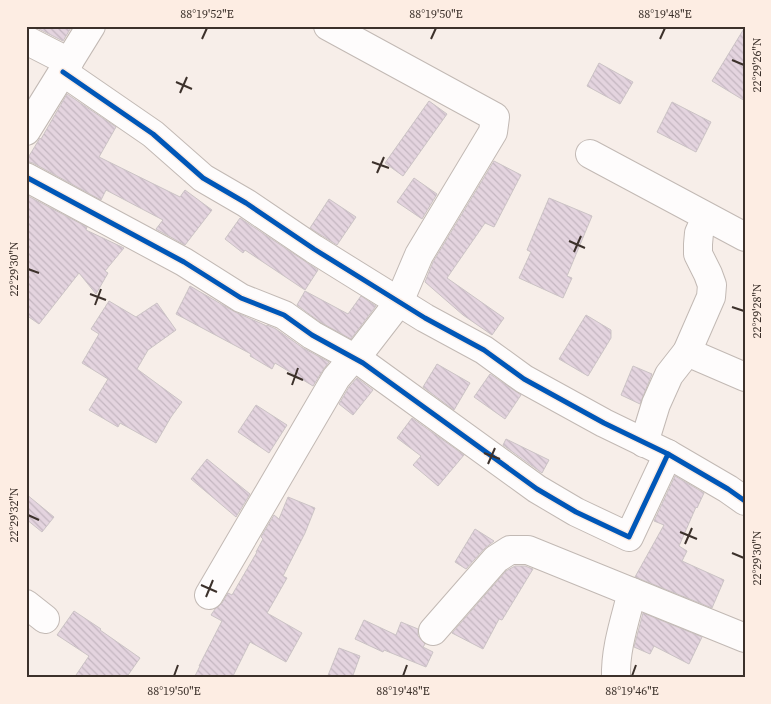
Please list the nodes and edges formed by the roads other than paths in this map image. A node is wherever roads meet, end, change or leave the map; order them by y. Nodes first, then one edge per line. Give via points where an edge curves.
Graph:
1 (91, 26) edge
2 (328, 26) edge
3 (26, 40) edge
4 (66, 67) junction
5 (26, 131) edge
6 (590, 154) dead end
7 (26, 177) edge
8 (706, 217) junction
9 (745, 237) edge
10 (399, 302) junction
11 (687, 352) junction
12 (355, 359) junction
13 (745, 377) edge
14 (644, 443) junction
15 (668, 454) junction
16 (745, 502) edge
17 (632, 592) junction
18 (209, 595) dead end
19 (433, 631) dead end
20 (745, 638) edge
21 (616, 678) edge

1 - 4 street
2 - 10 street via 495,117 493,132 419,255
3 - 4 street
4 - 5 street
4 - 10 street via 153,134 203,178
6 - 8 street
7 - 12 street via 184,262 241,298 284,315
8 - 9 street
8 - 11 street via 699,233 698,254 712,285 711,297
10 - 12 street
10 - 14 street via 484,350 524,379
11 - 13 street
11 - 14 street via 669,375
12 - 15 street via 537,489 629,537
12 - 18 street via 336,378
14 - 15 street
15 - 16 street
17 - 19 street via 528,550 510,550 496,559
17 - 20 street
17 - 21 street via 620,639

